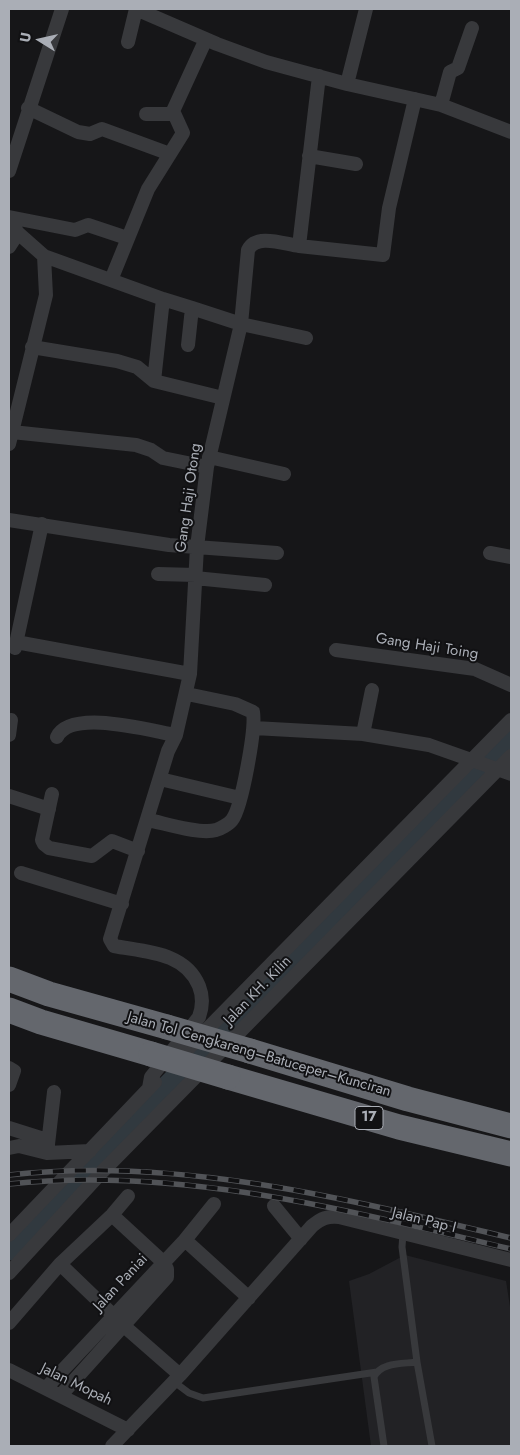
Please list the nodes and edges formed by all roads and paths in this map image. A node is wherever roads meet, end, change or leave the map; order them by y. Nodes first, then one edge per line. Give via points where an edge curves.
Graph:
1 (62, 9) edge
2 (136, 9) edge
3 (366, 9) edge
4 (160, 14) edge
5 (472, 28) dead end
6 (206, 39) junction
7 (128, 42) dead end
8 (318, 76) junction
9 (347, 84) junction
10 (415, 99) junction
11 (441, 105) junction
12 (28, 108) junction
13 (173, 112) junction
14 (146, 114) dead end
15 (511, 132) edge
16 (14, 137) edge
17 (170, 154) junction
18 (309, 156) junction
19 (356, 164) dead end
20 (9, 171) edge
21 (9, 217) edge
22 (9, 221) edge
23 (18, 233) junction
24 (127, 238) junction
25 (299, 246) junction
26 (9, 247) edge
27 (44, 256) junction
28 (111, 280) junction
29 (163, 299) junction
30 (192, 308) junction
31 (241, 324) junction
32 (306, 338) dead end
33 (188, 345) dead end
34 (32, 347) junction
35 (154, 381) junction
36 (223, 398) junction
37 (10, 438) edge
38 (208, 462) junction
39 (284, 474) dead end
40 (9, 520) edge
41 (42, 524) junction
42 (197, 548) junction
43 (490, 552) dead end
44 (277, 553) dead end
45 (511, 557) edge
46 (158, 574) dead end
47 (196, 576) junction
48 (265, 585) dead end
49 (336, 650) dead end
50 (190, 674) junction
51 (511, 685) edge
52 (372, 690) dead end
53 (187, 694) junction
54 (11, 720) dead end
55 (511, 720) edge
56 (254, 728) junction
57 (9, 734) edge
58 (363, 734) junction
59 (176, 735) junction
60 (57, 737) dead end
61 (511, 756) edge
62 (473, 761) junction
63 (500, 769) edge
64 (160, 779) junction
65 (52, 794) dead end
66 (9, 796) edge
67 (240, 798) junction
68 (49, 809) junction
69 (148, 820) junction
70 (138, 851) junction
71 (21, 873) dead end
72 (122, 904) junction
73 (9, 979) edge
74 (9, 1010) edge
75 (9, 1068) edge
76 (9, 1085) edge
77 (149, 1088) junction
78 (54, 1092) dead end
79 (511, 1126) edge
80 (9, 1128) edge
81 (47, 1147) junction
82 (9, 1148) edge
83 (90, 1151) junction
84 (511, 1154) edge
85 (128, 1196) dead end
86 (214, 1204) dead end
87 (274, 1206) dead end
88 (112, 1215) junction
89 (403, 1233) junction
90 (9, 1235) edge
91 (302, 1239) junction
92 (185, 1240) junction
93 (511, 1260) edge
94 (164, 1262) junction
95 (60, 1264) junction
96 (9, 1273) edge
97 (249, 1298) junction
98 (113, 1315) junction
99 (9, 1323) edge
100 (124, 1326) junction
101 (417, 1362) junction
102 (9, 1370) edge
103 (377, 1372) junction
104 (176, 1378) junction
105 (46, 1388) junction
106 (62, 1395) junction
107 (128, 1430) junction
108 (112, 1446) edge
109 (384, 1446) edge
110 (432, 1446) edge

1 - 12 street
2 - 4 street
2 - 7 street
3 - 9 street
4 - 6 street
5 - 11 street via 458,68 450,72
6 - 8 street via 266,62
6 - 13 street
8 - 9 street
8 - 18 street
9 - 10 street
10 - 11 street
10 - 25 street, Gang Haji Otong via 390,199 383,255
11 - 15 street
12 - 16 street
12 - 17 street via 78,132 90,134 102,129
13 - 14 street
13 - 17 street via 183,133
16 - 20 street
17 - 24 street via 148,189
18 - 19 street
18 - 25 street
21 - 24 street via 75,230 88,225
22 - 23 street
23 - 26 street
23 - 27 street
24 - 28 street
25 - 31 street, Gang Haji Otong via 260,240 250,247
27 - 28 street
27 - 34 street via 46,295
28 - 29 street
29 - 30 street
29 - 35 street
30 - 31 street
30 - 33 street
31 - 32 street
31 - 36 street, Gang Haji Otong
34 - 35 street via 117,361 137,368
34 - 37 street
35 - 36 street
36 - 38 street, Gang Haji Otong
37 - 38 street via 136,445 163,458
38 - 39 street
38 - 42 street, Gang Haji Otong
40 - 41 street
41 - 42 street
41 - 50 street via 16,645
42 - 44 street
42 - 47 street, Gang Haji Otong
43 - 45 street
46 - 47 street
47 - 48 street
47 - 50 street, Gang Haji Otong
49 - 51 street, Gang Haji Toing via 475,670
50 - 53 street, Gang Haji Otong
52 - 58 street
53 - 56 street via 253,712
53 - 59 street, Gang Haji Otong
54 - 57 street
55 - 62 street, Jalan KH. Kilin
56 - 58 street
56 - 67 street
58 - 62 street via 429,745
59 - 60 street via 94,721 64,728
59 - 64 street, Gang Haji Otong
61 - 63 street, Jalan KH. Kilin
62 - 63 street
62 - 77 street, Jalan KH. Kilin
63 - 96 street, Jalan KH. Kilin via 101,1173
64 - 67 street
64 - 69 street, Gang Haji Otong
65 - 68 street
66 - 68 street
67 - 69 street via 232,821 216,830 206,832
68 - 70 street via 42,840 50,848 89,856 112,841
69 - 70 street, Gang Haji Otong
70 - 72 street, Gang Haji Otong
71 - 72 street
72 - 77 street, Gang Haji Otong via 111,944 171,957 185,965 195,977 202,994 200,1017 151,1077
73 - 79 highway, Jalan Tol Cengkareng–Batuceper–Kunciran / 17, bridge via 49,994
74 - 84 highway, Jalan Tol Cengkareng–Batuceper–Kunciran / 17, bridge via 400,1127
75 - 76 street via 14,1070
77 - 83 street, Jalan KH. Kilin
78 - 81 street
80 - 81 street
81 - 82 street
81 - 83 street
83 - 90 street, Jalan KH. Kilin
85 - 88 street
86 - 92 street
87 - 91 street
88 - 94 street
88 - 95 street
89 - 91 street, Jalan Pap I via 328,1216 312,1226
89 - 93 street, Jalan Pap I
89 - 101 lane
91 - 97 street
92 - 94 street
92 - 97 street
94 - 98 street, Jalan Paniai
94 - 100 street, Jalan Paniai via 167,1277
95 - 98 street
95 - 99 street
97 - 104 street
98 - 105 street, Jalan Paniai
100 - 104 street
100 - 106 street, Jalan Paniai
101 - 103 lane via 390,1365
101 - 110 lane
102 - 105 street, Jalan Mopah
103 - 104 lane via 203,1398 189,1393
103 - 109 lane via 374,1382
104 - 107 street
105 - 106 street, Jalan Mopah
106 - 107 street, Jalan Mopah
107 - 108 street

